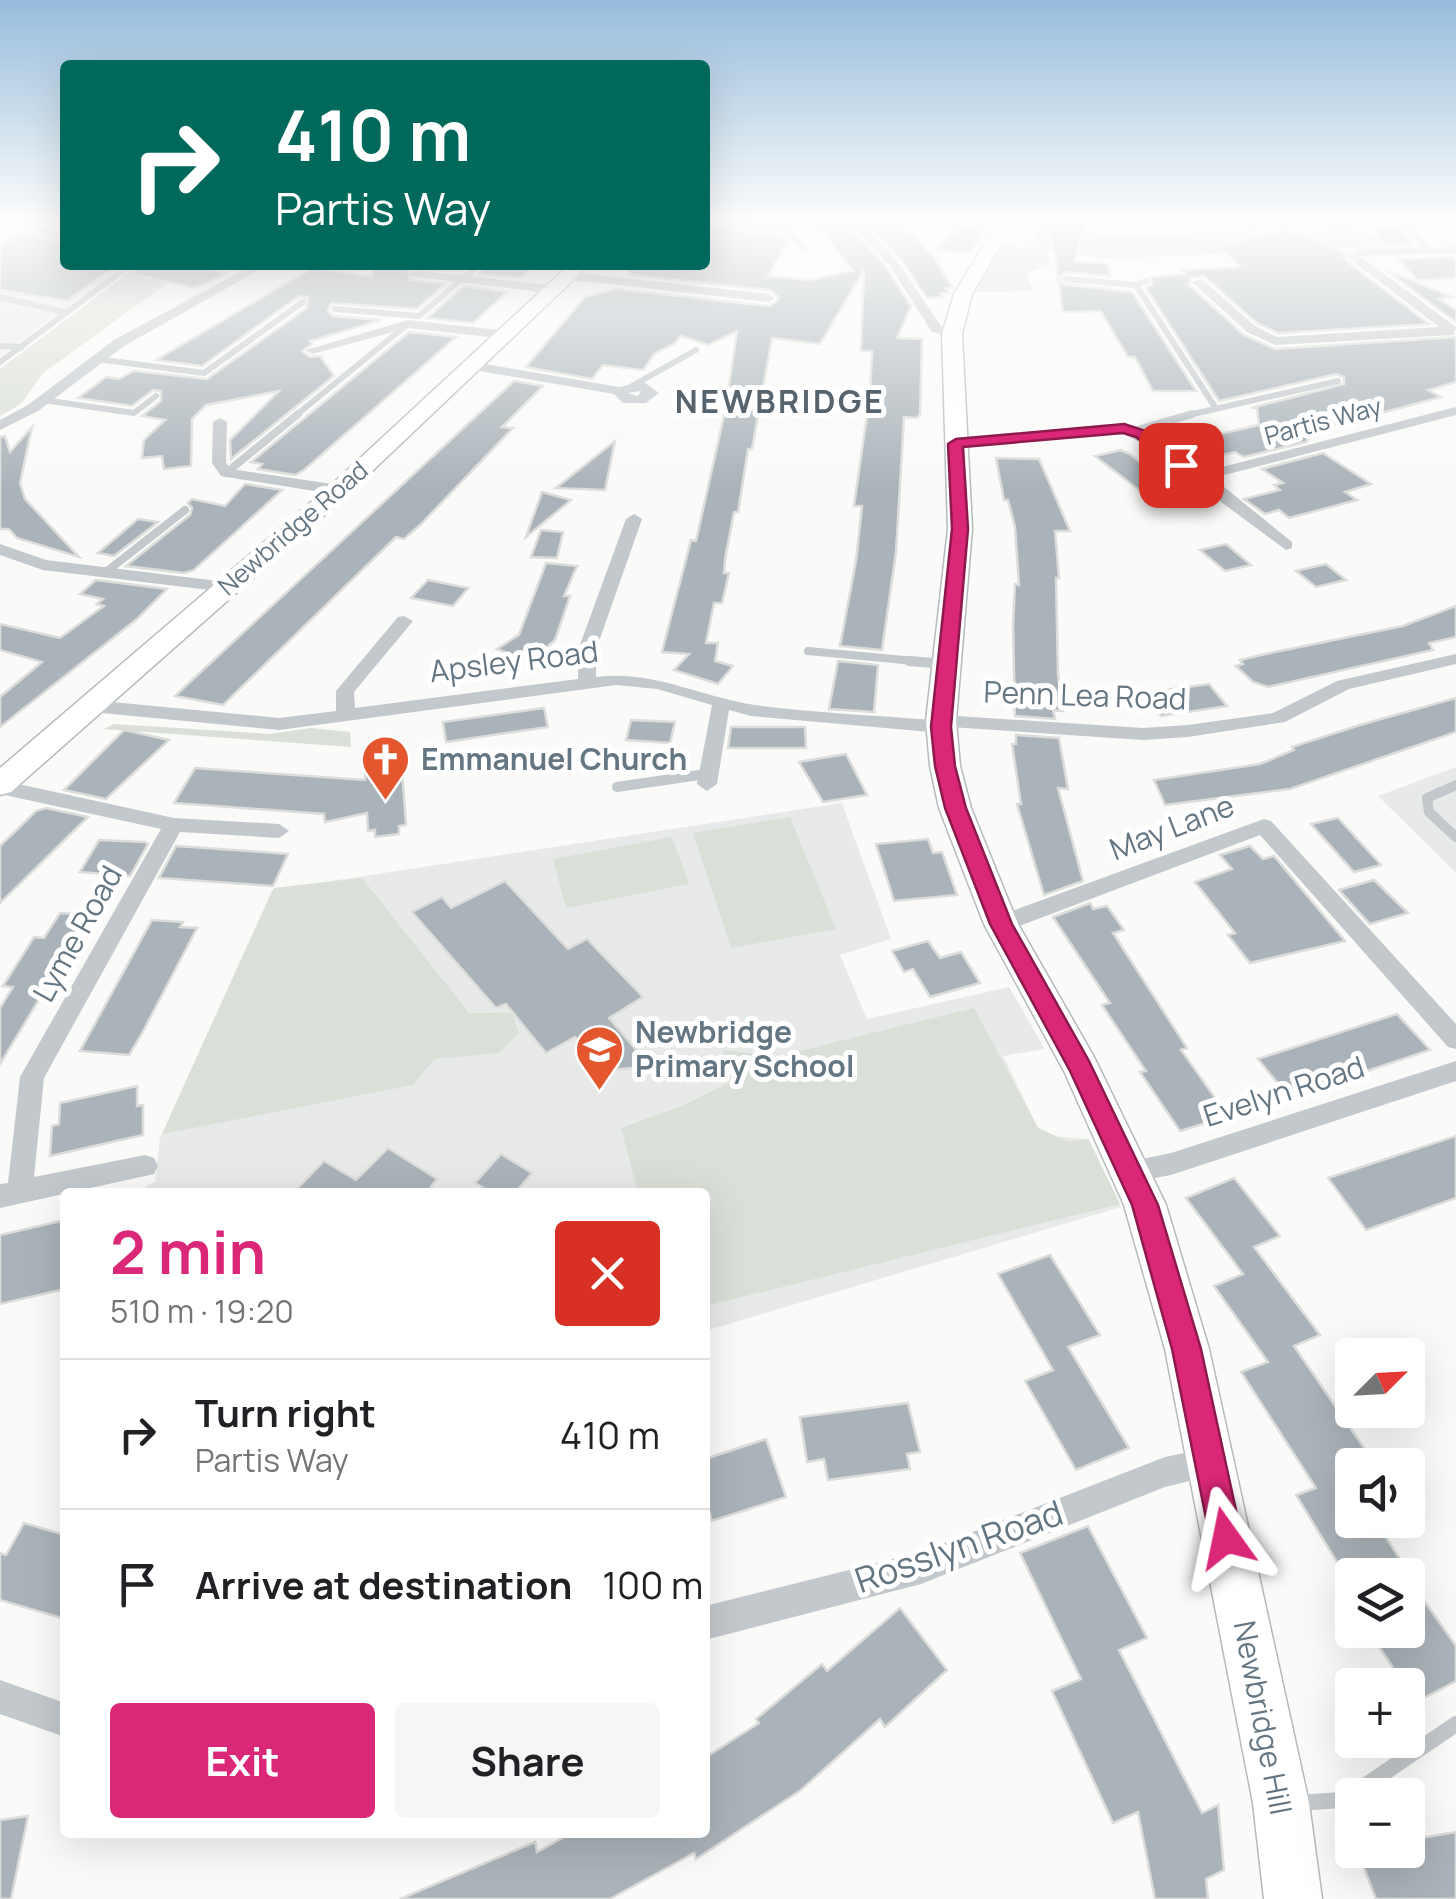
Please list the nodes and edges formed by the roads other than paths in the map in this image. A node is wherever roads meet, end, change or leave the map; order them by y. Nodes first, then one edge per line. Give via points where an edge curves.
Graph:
1 (58, 311) edge
2 (181, 311) edge
3 (291, 311) edge
4 (351, 311) edge
5 (423, 311) edge
6 (534, 311) edge
7 (924, 311) edge
8 (958, 311) edge
9 (1153, 311) edge
10 (1230, 311) edge
11 (1426, 311) edge
12 (64, 312) joint
13 (408, 324) junction
14 (1454, 331) edge
15 (952, 334) junction
16 (508, 335) junction
17 (2, 344) edge
18 (21, 347) junction
19 (312, 350) dead end
20 (696, 350) dead end
21 (97, 358) junction
22 (0, 362) edge
23 (473, 366) junction
24 (1338, 382) dead end
25 (626, 388) joint
26 (156, 396) dead end
27 (44, 400) junction
28 (1215, 407) junction
29 (1456, 412) edge
30 (220, 422) dead end
31 (0, 426) edge
32 (1134, 431) junction
33 (956, 444) junction
34 (226, 474) junction
35 (1202, 474) junction
36 (339, 490) junction
37 (185, 510) dead end
38 (634, 518) dead end
39 (1308, 540) dead end
40 (1286, 545) junction
41 (0, 549) edge
42 (1267, 550) dead end
43 (106, 572) junction
44 (226, 587) junction
45 (404, 621) dead end
46 (808, 651) dead end
47 (1456, 660) edge
48 (946, 664) junction
49 (587, 682) junction
50 (721, 704) junction
51 (92, 706) junction
52 (346, 715) junction
53 (941, 724) junction
54 (707, 779) joint
55 (0, 786) edge
56 (1456, 786) edge
57 (617, 787) dead end
58 (174, 825) junction
59 (279, 831) dead end
60 (1456, 837) edge
61 (1001, 924) junction
62 (1456, 1040) edge
63 (1456, 1070) edge
64 (145, 1166) dead end
65 (1132, 1172) junction
66 (10, 1194) edge
67 (1211, 1462) junction
68 (710, 1623) edge
69 (0, 1697) edge
70 (60, 1718) edge
71 (1456, 1724) edge
72 (1280, 1804) junction
73 (1293, 1899) edge

1 - 12 lane
2 - 21 street
3 - 21 lane via 204,372
4 - 5 lane via 415,317
6 - 16 main road, Newbridge Road
7 - 15 street via 936,329
8 - 15 main road
9 - 28 lane
10 - 14 street via 1275,340
11 - 14 street
12 - 18 lane
13 - 16 street
13 - 19 street
13 - 34 lane
15 - 33 main road, Newbridge Hill
16 - 23 main road, Newbridge Road
17 - 18 lane
18 - 22 lane
20 - 25 lane
21 - 27 street
23 - 25 street
23 - 36 main road, Newbridge Road
24 - 28 lane
26 - 27 lane via 134,413
27 - 31 street
28 - 32 lane
29 - 35 street, Partis Way
30 - 34 street
32 - 33 street
32 - 35 street
33 - 48 main road, Newbridge Hill via 960,529
34 - 36 street
35 - 40 street
36 - 44 main road, Newbridge Road
37 - 43 lane
38 - 49 street via 586,650
39 - 40 street
40 - 42 street
41 - 43 street via 15,563
43 - 44 street
44 - 51 main road, Newbridge Road
45 - 52 street via 346,691
46 - 48 lane
47 - 53 street, Penn Lea Road via 1343,685 1278,718 1188,732
48 - 53 main road, Newbridge Hill
49 - 50 street, Apsley Road via 658,684
49 - 52 street, Apsley Road
50 - 53 street, Apsley Road
50 - 54 street
51 - 52 street, Apsley Road via 279,724
51 - 55 main road, Newbridge Road
53 - 61 main road, Newbridge Hill via 956,808
54 - 57 lane
55 - 58 street
56 - 60 lane via 1427,798 1429,812
58 - 59 street
58 - 66 street, Lyme Road via 32,1078
61 - 62 street, May Lane via 1264,826
61 - 65 main road, Newbridge Hill
63 - 65 street, Evelyn Road
64 - 66 street
65 - 67 main road, Newbridge Hill via 1187,1349
67 - 68 street, Rosslyn Road via 1165,1472 920,1568
67 - 72 main road, Newbridge Hill
69 - 70 street
71 - 72 lane via 1344,1800
72 - 73 main road, Newbridge Hill

